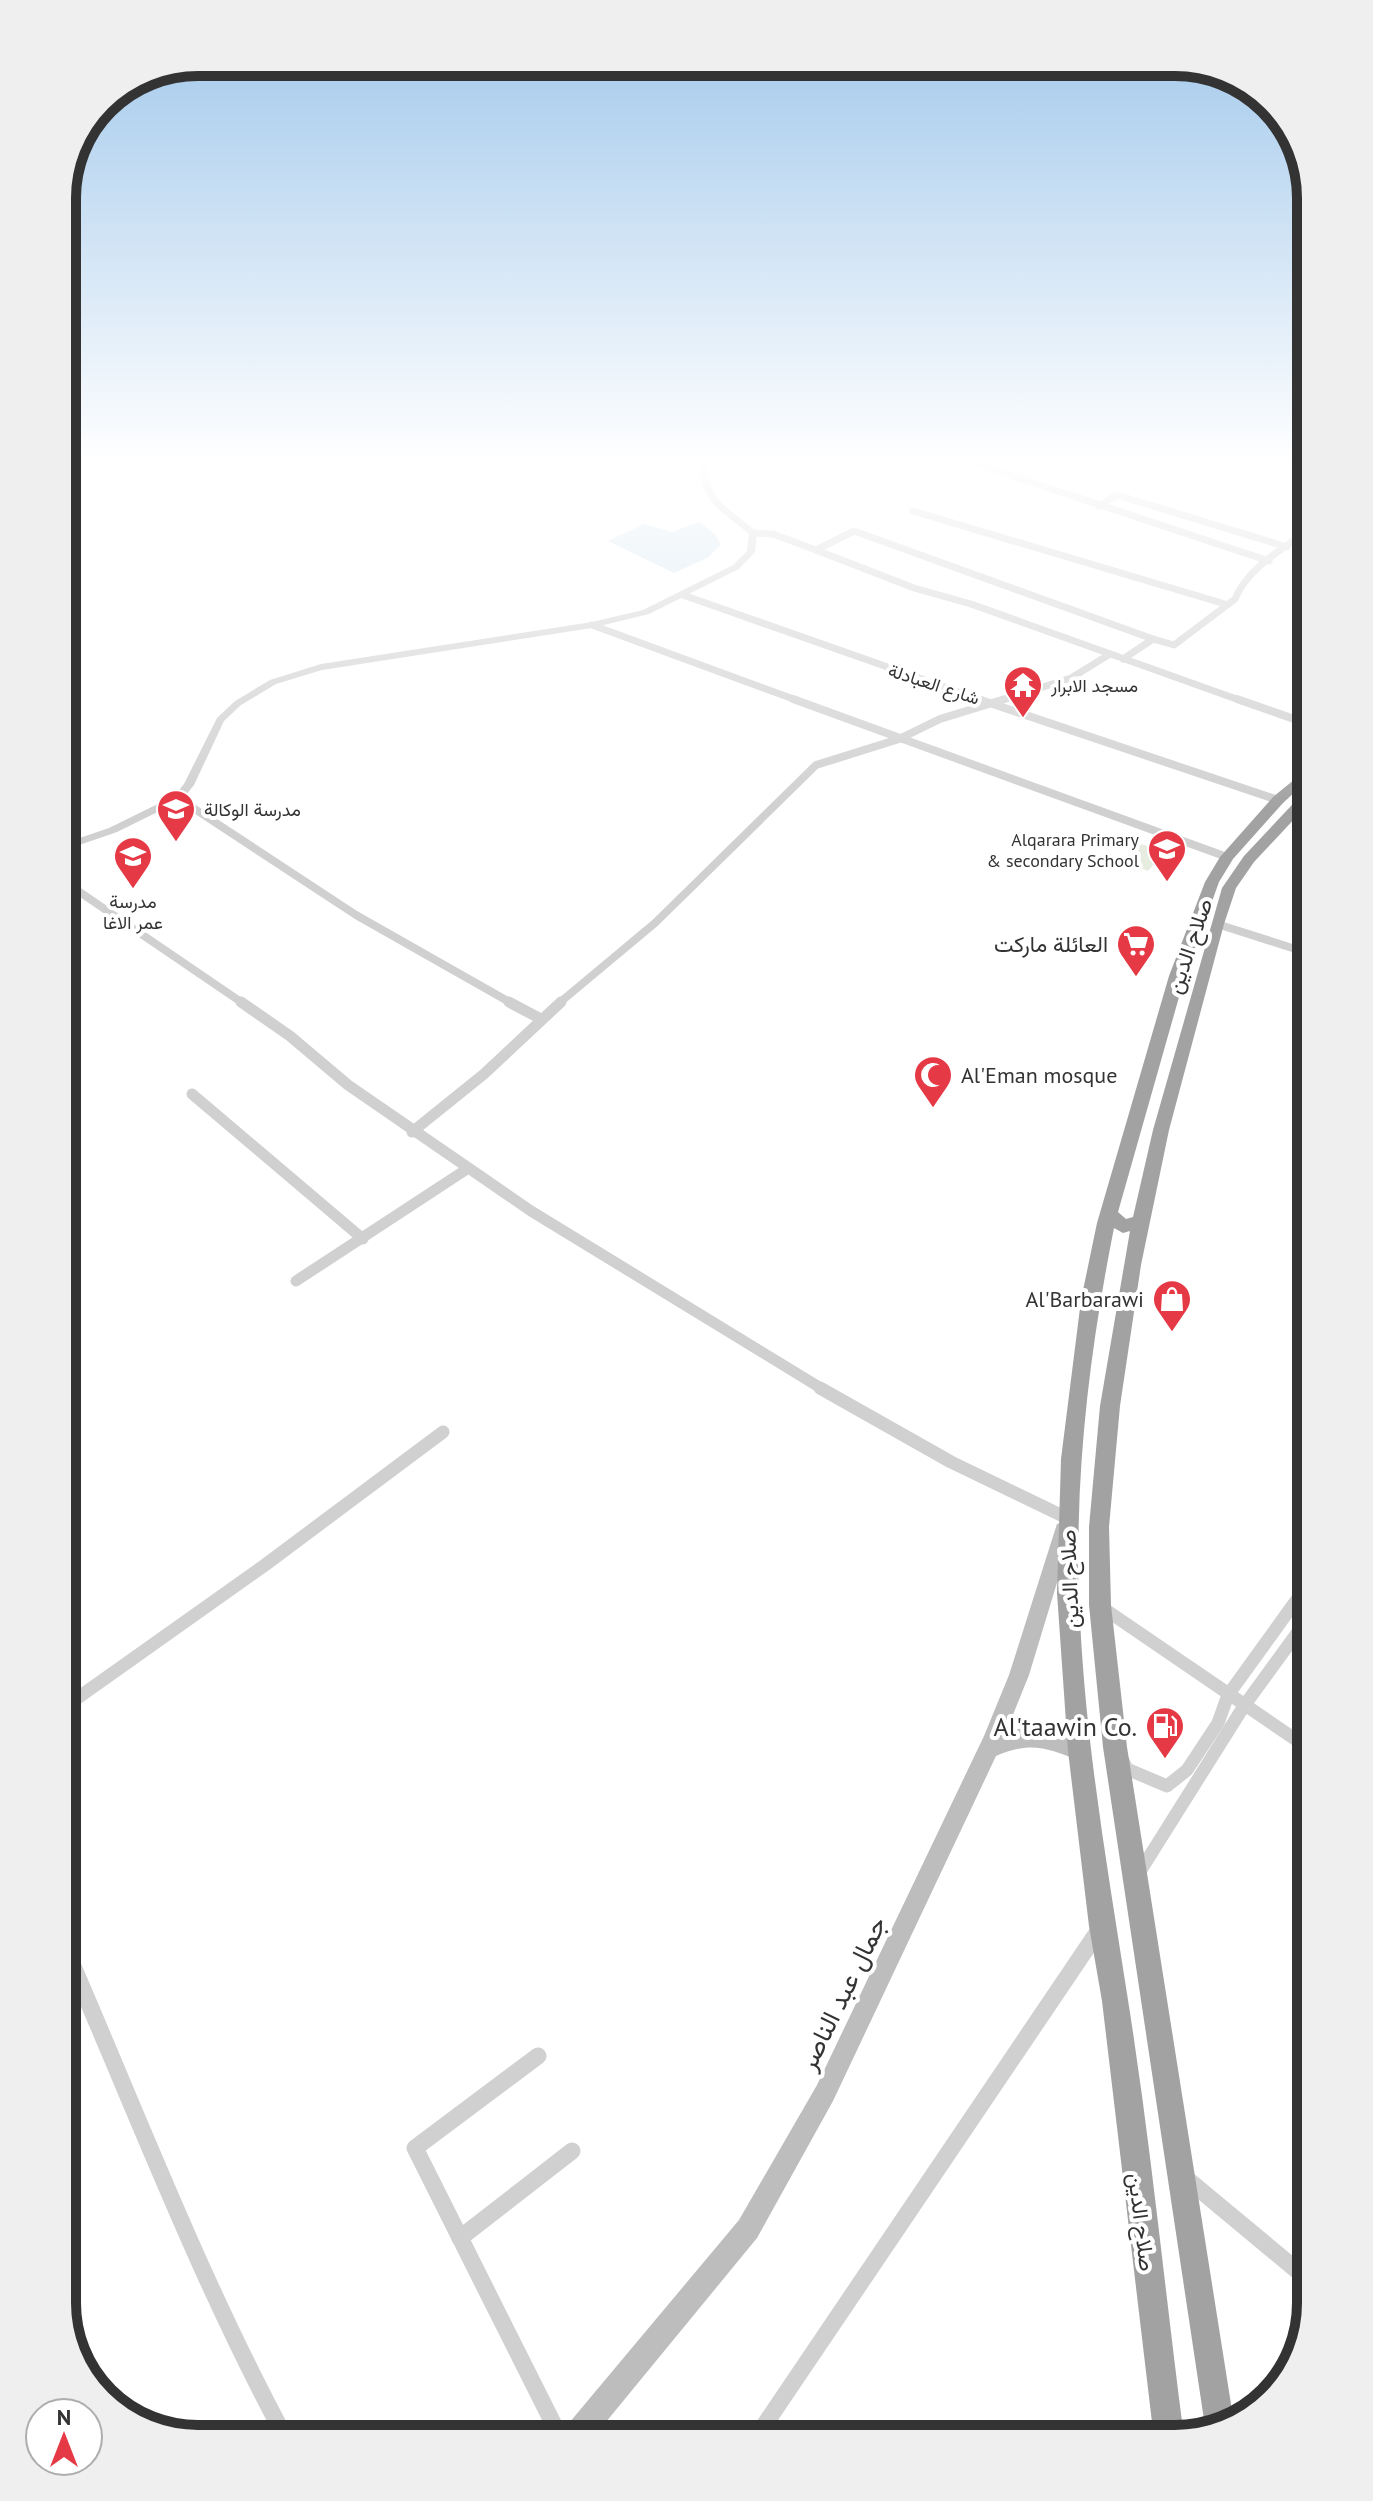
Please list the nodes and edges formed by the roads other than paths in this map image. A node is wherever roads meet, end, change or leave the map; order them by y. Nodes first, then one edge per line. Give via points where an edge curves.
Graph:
1 (718, 577) edge
2 (885, 577) edge
3 (981, 577) edge
4 (1133, 577) edge
5 (1250, 577) edge
6 (683, 595) junction
7 (1225, 604) junction
8 (592, 625) junction
9 (1153, 639) junction
10 (1110, 654) junction
11 (1123, 659) junction
12 (997, 704) junction
13 (1297, 720) edge
14 (899, 739) junction
15 (1297, 793) edge
16 (1297, 794) edge
17 (1297, 794) edge
18 (178, 798) junction
19 (76, 843) edge
20 (1227, 857) junction
21 (76, 890) edge
22 (1217, 924) junction
23 (1297, 950) edge
24 (541, 1019) junction
25 (192, 1094) dead end
26 (412, 1132) junction
27 (467, 1169) junction
28 (1108, 1214) junction
29 (1141, 1222) junction
30 (363, 1239) junction
31 (296, 1281) dead end
32 (443, 1432) dead end
33 (1067, 1518) junction
34 (1297, 1599) edge
35 (1100, 1605) junction
36 (1297, 1633) edge
37 (1228, 1695) junction
38 (76, 1699) edge
39 (1244, 1706) junction
40 (1297, 1741) edge
41 (1115, 1747) junction
42 (989, 1749) junction
43 (1080, 1751) junction
44 (1134, 1880) junction
45 (1102, 1926) junction
46 (76, 1974) edge
47 (538, 2056) dead end
48 (572, 2151) dead end
49 (1180, 2173) junction
50 (460, 2238) junction
51 (1297, 2270) edge
52 (1218, 2417) edge
53 (278, 2425) edge
54 (554, 2425) edge
55 (586, 2425) edge
56 (764, 2425) edge
57 (1167, 2425) edge

1 - 6 street
2 - 10 street
3 - 9 street
4 - 7 street
5 - 7 street via 1235,599
6 - 8 street via 646,612
6 - 12 street, شارع العبادلة
7 - 9 street via 1174,645
8 - 14 street
8 - 18 street via 321,667 273,682 220,720
9 - 11 street
10 - 11 street
10 - 12 street via 1071,678
11 - 13 street
12 - 14 street via 940,719
12 - 15 street, شارع العبادلة
14 - 20 street
14 - 24 street via 816,765 655,923
16 - 20 highway, صلاح الدين
17 - 22 highway, صلاح الدين via 1229,888
18 - 19 street
18 - 24 street via 365,922
20 - 28 highway, صلاح الدين via 1212,882 1177,976
21 - 26 street via 290,1036
22 - 23 street
22 - 29 highway, صلاح الدين
24 - 26 street
25 - 30 street
26 - 27 street
27 - 30 street
27 - 33 street via 770,1360 951,1462
28 - 29 highway via 1123,1226
28 - 33 highway, صلاح الدين via 1090,1300
29 - 35 highway, صلاح الدين via 1110,1406 1099,1527
30 - 31 street
32 - 38 street
33 - 42 main road, جمال عبد الناصر via 1019,1675
33 - 43 highway, صلاح الدين
34 - 37 street
35 - 37 street
35 - 41 highway, صلاح الدين
36 - 39 street
37 - 39 street
37 - 41 street via 1218,1723 1187,1770 1167,1786 1127,1769
39 - 40 street
39 - 44 street
41 - 44 highway, صلاح الدين
42 - 43 main road via 1017,1736 1051,1738
42 - 55 main road, جمال عبد الناصر via 840,2063 762,2208
43 - 45 highway, صلاح الدين
44 - 49 highway, صلاح الدين
45 - 56 street
45 - 57 highway, صلاح الدين
46 - 53 street via 203,2275
47 - 50 street via 415,2148
48 - 50 street
49 - 51 street
49 - 52 highway, صلاح الدين
50 - 54 street

